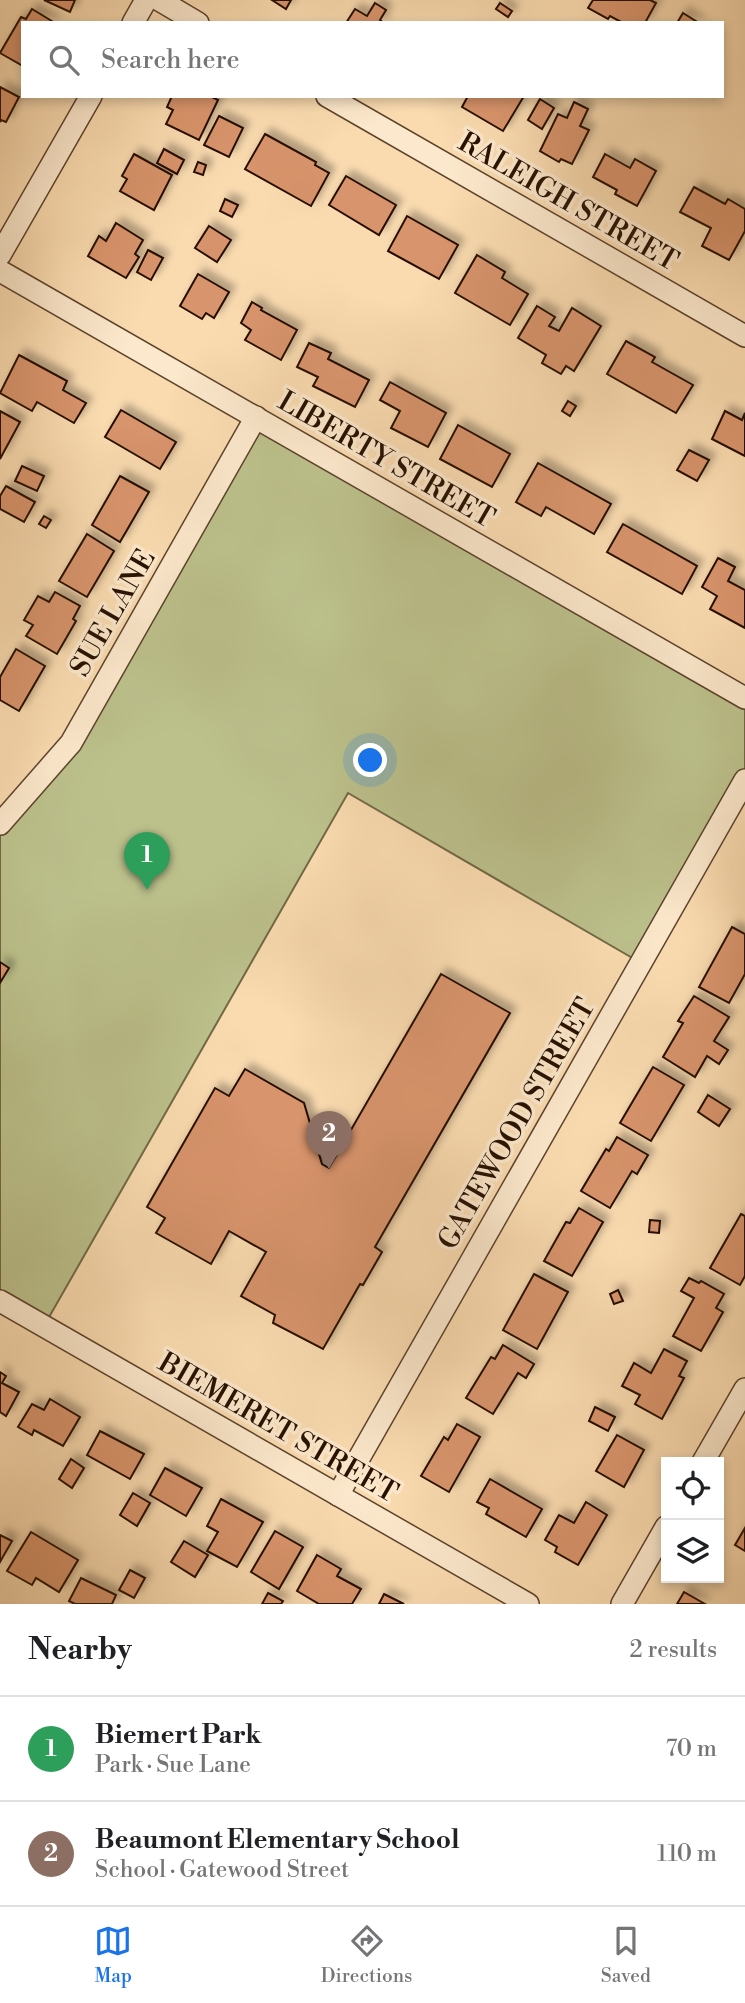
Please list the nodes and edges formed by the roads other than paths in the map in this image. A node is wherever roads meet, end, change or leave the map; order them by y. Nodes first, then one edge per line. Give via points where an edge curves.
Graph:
1 (146, 0) edge
2 (159, 0) edge
3 (134, 21) edge
4 (195, 21) edge
5 (90, 98) edge
6 (330, 98) edge
7 (0, 255) edge
8 (0, 271) edge
9 (745, 336) edge
10 (256, 417) junction
11 (745, 698) edge
12 (745, 780) edge
13 (0, 824) edge
14 (0, 1301) edge
15 (745, 1389) edge
16 (706, 1457) edge
17 (338, 1494) junction
18 (661, 1536) edge
19 (528, 1604) edge
20 (622, 1604) edge

1 - 3 street
2 - 4 street
5 - 7 street
6 - 9 street, RALEIGH STREET
8 - 10 street, LIBERTY STREET
10 - 11 street, LIBERTY STREET
10 - 13 street, SUE LANE via 71,743
12 - 17 street, GATEWOOD STREET
14 - 17 street, BIEMERET STREET
15 - 16 street
17 - 19 street, BIEMERET STREET
18 - 20 street

